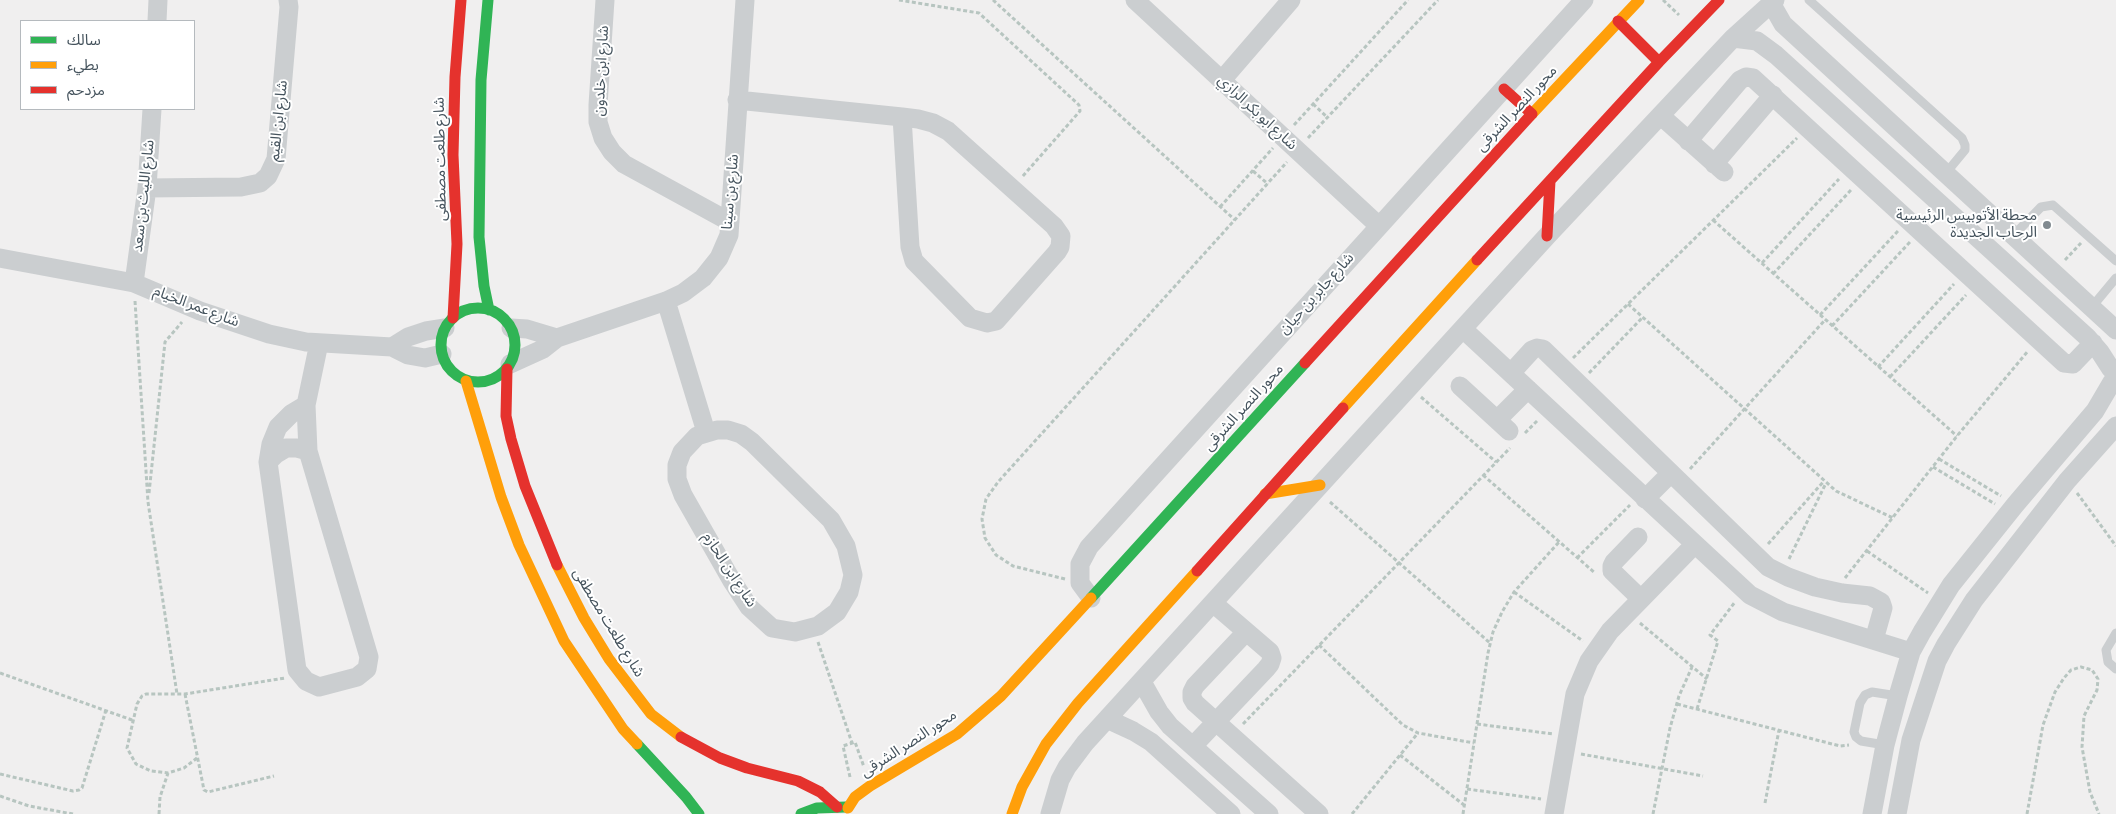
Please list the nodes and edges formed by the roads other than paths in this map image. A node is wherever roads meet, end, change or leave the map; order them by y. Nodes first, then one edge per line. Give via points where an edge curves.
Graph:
1 (158, 0) edge
2 (288, 0) edge
3 (461, 0) edge
4 (488, 0) edge
5 (605, 0) edge
6 (745, 0) edge
7 (1135, 0) edge
8 (1291, 0) edge
9 (1584, 0) edge
10 (1639, 0) edge
11 (1719, 0) edge
12 (1810, 0) edge
13 (1773, 2) edge
14 (157, 20) edge
15 (1618, 21) junction
16 (1733, 38) junction
17 (1659, 62) junction
18 (1222, 80) junction
19 (1504, 89) junction
20 (1773, 95) junction
21 (737, 100) junction
22 (152, 110) edge
23 (1532, 114) junction
24 (1661, 116) junction
25 (902, 117) junction
26 (1688, 141) junction
27 (1946, 173) junction
28 (1550, 181) junction
29 (147, 188) junction
30 (730, 222) junction
31 (1379, 226) junction
32 (1547, 236) junction
33 (2013, 236) junction
34 (0, 258) edge
35 (2116, 261) edge
36 (2116, 278) edge
37 (134, 283) junction
38 (666, 301) junction
39 (2091, 308) junction
40 (489, 310) junction
41 (449, 323) junction
42 (511, 328) junction
43 (1463, 328) junction
44 (2116, 330) edge
45 (558, 338) junction
46 (319, 343) junction
47 (2093, 343) junction
48 (392, 347) junction
49 (442, 354) junction
50 (508, 367) junction
51 (1511, 373) junction
52 (2114, 374) edge
53 (466, 381) junction
54 (1460, 386) dead end
55 (1528, 388) junction
56 (306, 405) junction
57 (2116, 426) edge
58 (706, 432) junction
59 (308, 451) junction
60 (268, 462) junction
61 (1674, 478) junction
62 (1318, 488) junction
63 (1265, 494) junction
64 (1643, 497) junction
65 (1638, 537) dead end
66 (1694, 544) junction
67 (1091, 598) junction
68 (1641, 599) junction
69 (1213, 603) junction
70 (1246, 632) junction
71 (2116, 633) edge
72 (1874, 640) junction
73 (1911, 652) junction
74 (2116, 669) edge
75 (1142, 682) junction
76 (1898, 696) junction
77 (1107, 719) junction
78 (1217, 723) junction
79 (1885, 745) junction
80 (1193, 746) junction
81 (842, 807) junction
82 (1555, 807) edge
83 (699, 814) edge
84 (801, 814) edge
85 (860, 814) edge
86 (1012, 814) edge
87 (1050, 814) edge
88 (1231, 814) edge
89 (1269, 814) edge
90 (1319, 814) edge
91 (1872, 814) edge
92 (1897, 814) edge

1 - 14 street
2 - 29 street, شارع ابن القيم via 276,159 268,176 260,183 241,188
3 - 41 street, شارع طلعت مصطفى via 455,77 457,244
4 - 40 street via 481,80 479,228
5 - 30 street, شارع ابن خلدون via 598,105 598,122 603,138 624,164
6 - 21 street, شارع بن سينا
7 - 18 street, شارع ابو بكر الرازي
8 - 18 street
9 - 19 street, شارع جابر بن حيان
10 - 15 street, محور النصر الشرقى
11 - 17 street
12 - 27 lane via 1962,138 1965,150
13 - 16 street
13 - 27 street via 1783,24
15 - 17 street
15 - 23 street, محور النصر الشرقى
16 - 24 street
16 - 47 street via 1757,41 1767,47
17 - 28 street
18 - 31 street, شارع ابو بكر الرازي
19 - 23 street
19 - 31 street, شارع جابر بن حيان
20 - 26 street via 1753,78 1740,80
20 - 26 street via 1719,168
20 - 47 street via 2067,364 2073,364
21 - 25 street
21 - 30 street, شارع بن سينا
22 - 29 street, شارع الليث بن سعد
23 - 67 street, محور النصر الشرقى
24 - 26 street
24 - 32 street
25 - 25 street via 934,123 948,131 1061,236 1060,247 996,321 978,322 970,318 919,267 911,254
27 - 33 street
28 - 32 street
28 - 63 street
29 - 37 street, شارع الليث بن سعد
30 - 38 street, شارع بن سينا via 729,235 718,258 703,278
31 - 67 street, شارع جابر بن حيان via 1089,547 1080,564 1080,582
32 - 43 street
33 - 35 lane via 2041,207 2049,204 2057,206
33 - 39 street
34 - 37 street, شارع عمر الخيام
36 - 39 lane
37 - 46 street, شارع عمر الخيام via 269,334
38 - 45 street, شارع بن سينا
38 - 58 street
39 - 44 street
40 - 41 street via 469,309
40 - 42 street via 498,314
41 - 48 street via 408,337
41 - 49 street via 442,337
42 - 45 street
42 - 50 street via 515,346
43 - 51 street
43 - 62 street
45 - 50 street, شارع بن سينا
46 - 48 street, شارع عمر الخيام
46 - 56 street
47 - 52 street
48 - 49 street, شارع عمر الخيام via 408,355 425,358
49 - 53 street via 447,366
50 - 53 street via 495,379
50 - 81 street, شارع طلعت مصطفى via 506,416 524,486 584,618 637,698 678,736 720,758 798,781
51 - 55 street
51 - 61 street via 1532,350 1543,349
52 - 73 street via 2095,411 1951,585
53 - 83 street via 500,497 564,641 623,729
54 - 55 street via 1511,432
55 - 64 street
56 - 59 street
56 - 60 street via 278,427
57 - 92 street via 2067,481 1974,600 1937,661 1911,740
58 - 58 street, شارع ابن الحازم via 728,430 741,434 831,520 846,546 853,574 849,592 837,612 818,626 796,632 772,628 749,606 732,581 677,479 677,465 682,452 690,441
59 - 60 street via 286,448
59 - 60 street via 369,657 367,669 357,677 319,687 306,681 297,670
61 - 64 street
61 - 72 street via 1768,567 1815,587 1870,596 1881,602 1883,608
62 - 63 street
62 - 69 street
63 - 86 street via 1078,703 1046,744 1022,787
64 - 66 street
65 - 68 street via 1614,562 1612,571
66 - 68 street
66 - 72 street via 1744,590 1765,604
67 - 81 street, محور النصر الشرقى via 1001,696 957,734 870,786
68 - 82 street via 1610,631 1589,661 1576,694
69 - 70 street
69 - 75 street
70 - 78 street via 1192,692 1195,703
70 - 78 street via 1270,652 1270,664
71 - 74 lane via 2106,650 2108,662
72 - 73 street
73 - 76 street
75 - 77 street
75 - 80 street via 1164,719
76 - 79 street
76 - 79 lane via 1872,692 1862,698 1854,732 1859,739
77 - 87 street via 1067,766 1054,795
77 - 88 street via 1151,742
78 - 80 street
78 - 90 street
79 - 91 street
80 - 89 street
81 - 84 street via 817,808
81 - 85 street, شارع طلعت مصطفى

